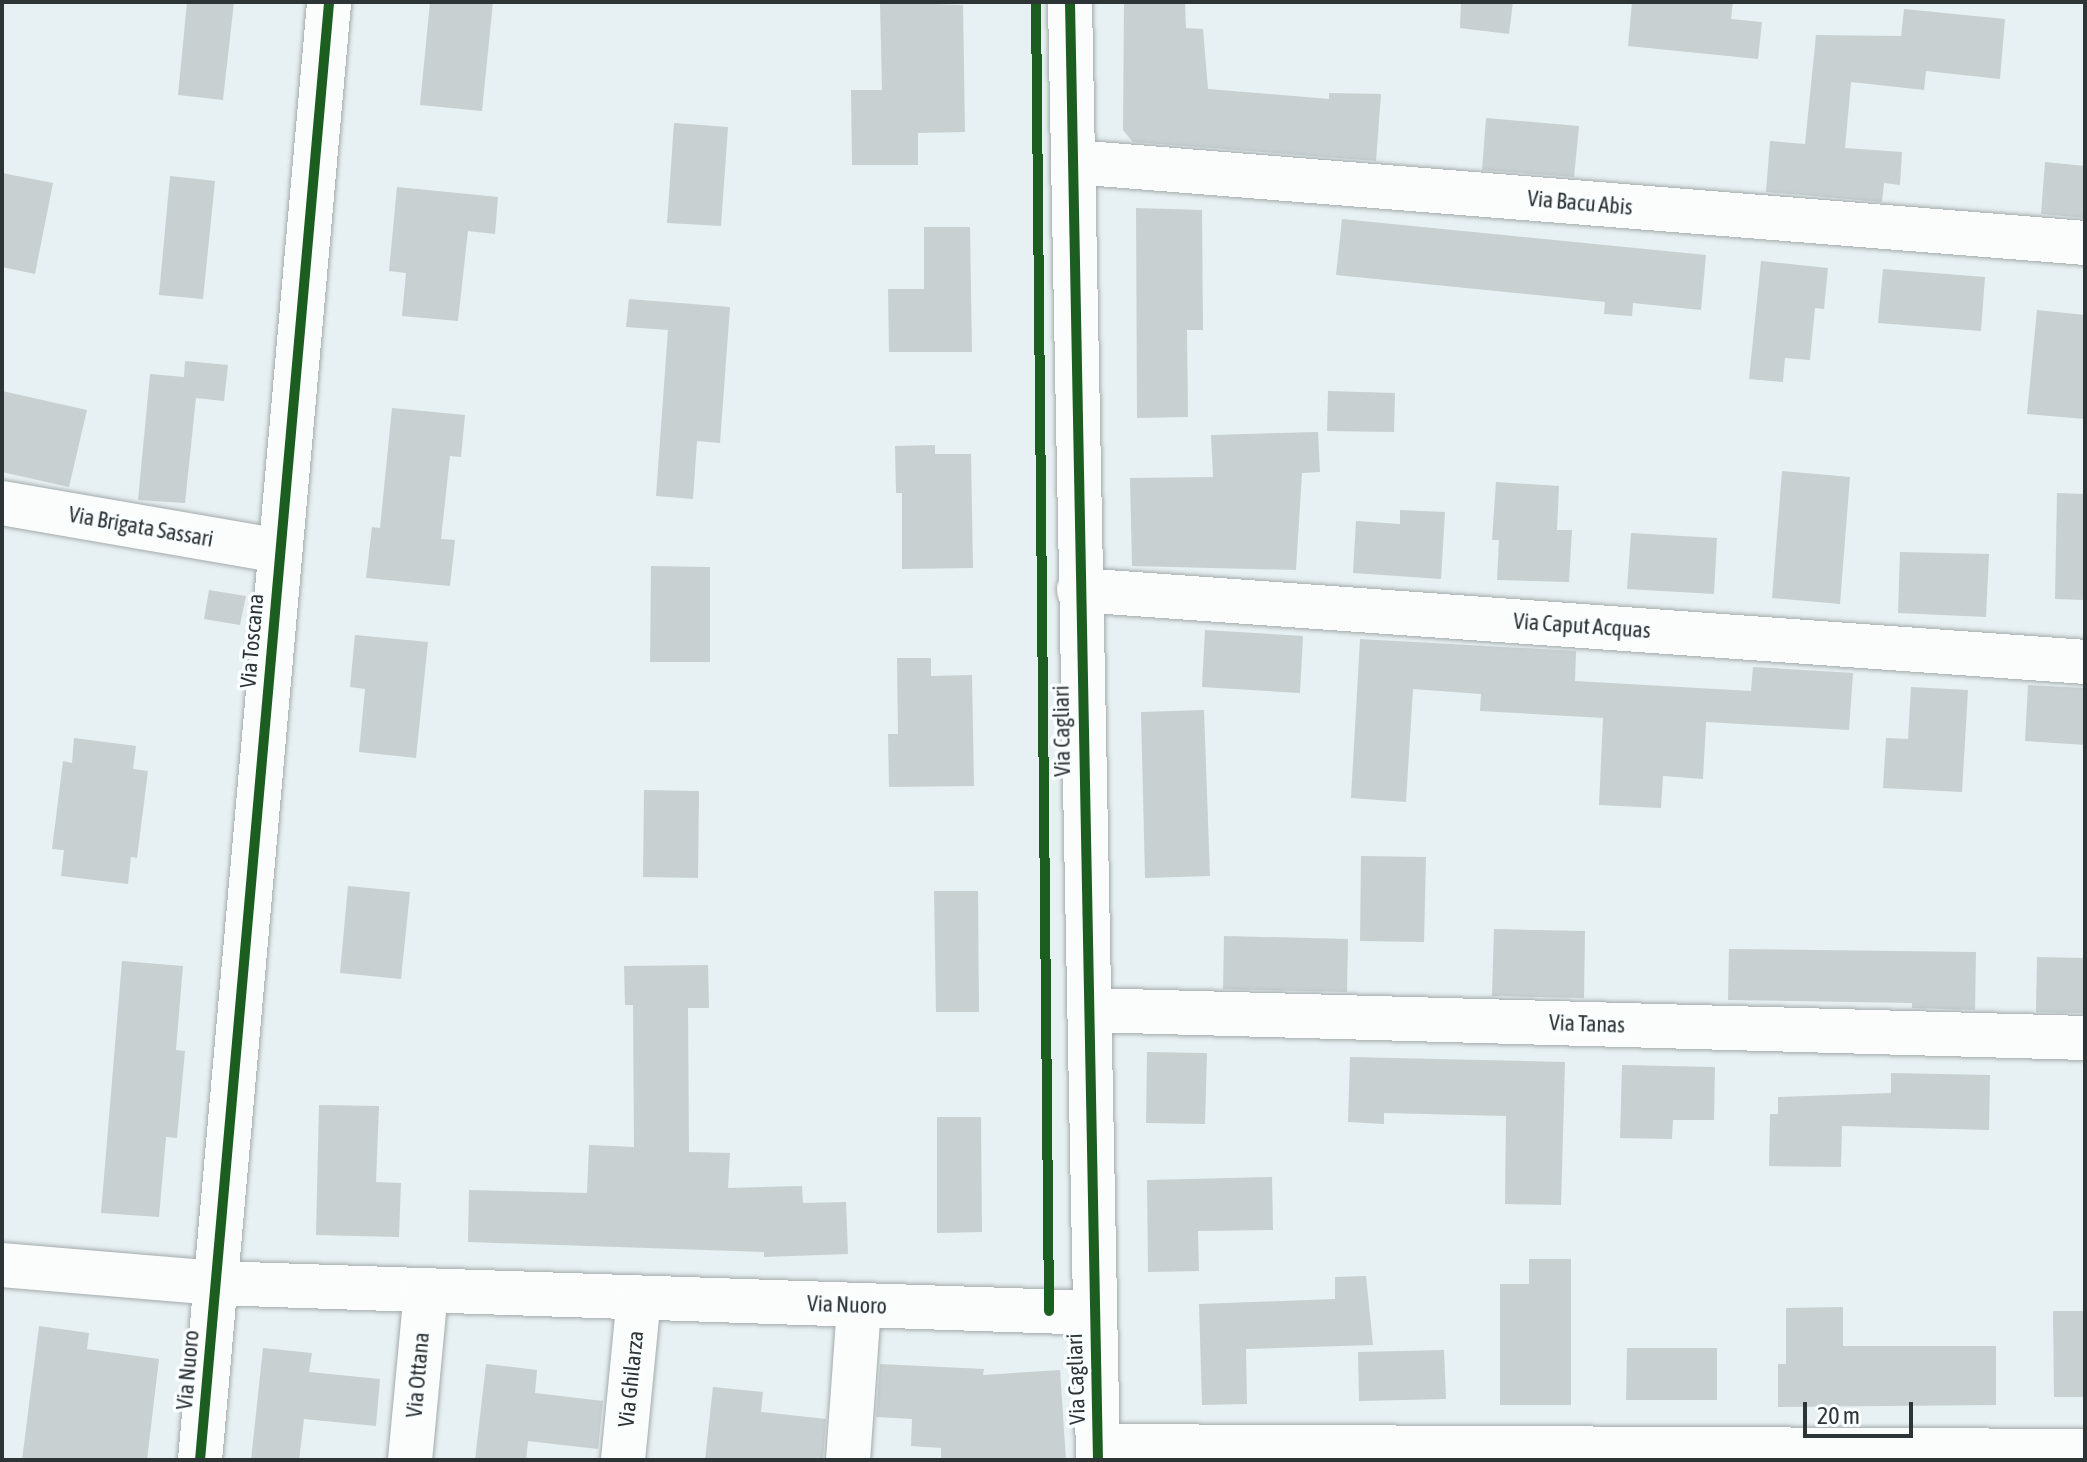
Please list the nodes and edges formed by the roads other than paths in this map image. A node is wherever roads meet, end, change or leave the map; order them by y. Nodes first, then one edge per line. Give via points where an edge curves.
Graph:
1 (329, 2) edge
2 (1070, 2) edge
3 (1074, 162) junction
4 (2085, 243) edge
5 (2, 503) edge
6 (280, 551) junction
7 (1079, 590) junction
8 (2085, 662) edge
9 (1089, 1010) junction
10 (2085, 1038) edge
11 (2, 1265) edge
12 (215, 1283) junction
13 (426, 1291) junction
14 (639, 1298) junction
15 (859, 1305) junction
16 (1094, 1313) junction
17 (2085, 1451) edge
18 (1098, 1453) edge
19 (200, 1460) edge
20 (410, 1460) edge
21 (623, 1460) edge
22 (848, 1460) edge

1 - 6 street, Via Toscana
2 - 3 street, Via Cagliari
3 - 4 street, Via Bacu Abis
3 - 7 street, Via Cagliari
5 - 6 street, Via Brigata Sassari
6 - 12 street, Via Toscana
7 - 8 street, Via Caput Acquas
7 - 9 street, Via Cagliari
9 - 10 street, Via Tanas
9 - 16 street, Via Cagliari
11 - 12 street, Via Nuoro
12 - 13 street, Via Nuoro
12 - 19 street, Via Nuoro
13 - 14 street, Via Nuoro
13 - 20 street, Via Ottana
14 - 15 street, Via Nuoro
14 - 21 street, Via Ghilarza
15 - 16 street, Via Nuoro
15 - 22 street
16 - 18 street, Via Cagliari
17 - 18 street

